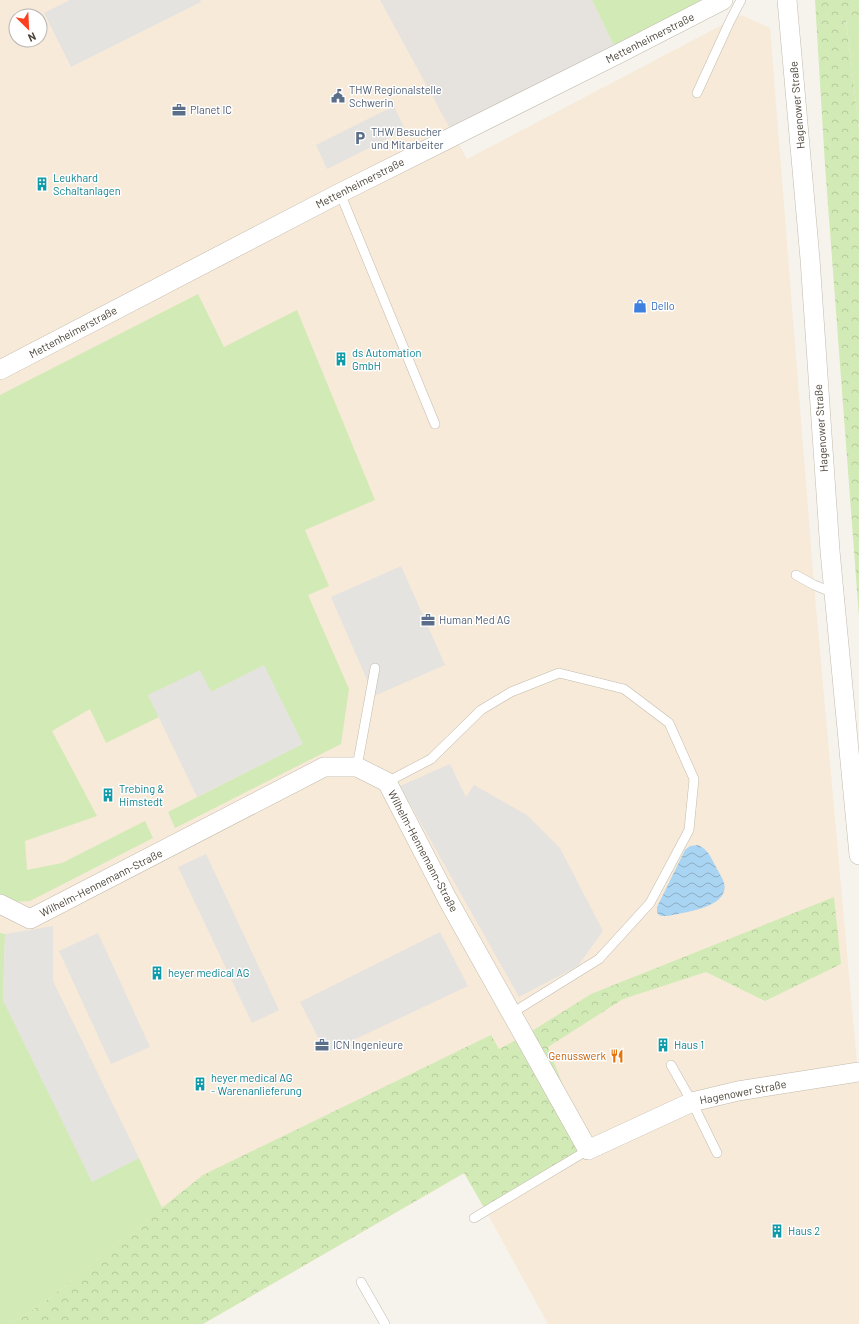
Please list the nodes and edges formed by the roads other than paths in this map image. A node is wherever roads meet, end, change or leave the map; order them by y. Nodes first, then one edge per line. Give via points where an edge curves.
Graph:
1 (723, 0) edge
2 (741, 0) edge
3 (787, 0) edge
4 (697, 93) dead end
5 (340, 193) junction
6 (0, 370) edge
7 (435, 424) dead end
8 (796, 575) dead end
9 (834, 593) junction
10 (375, 668) dead end
11 (357, 767) junction
12 (387, 782) junction
13 (859, 855) edge
14 (0, 904) edge
15 (512, 1013) junction
16 (671, 1065) dead end
17 (859, 1072) edge
18 (692, 1102) junction
19 (588, 1150) junction
20 (717, 1153) dead end
21 (474, 1218) dead end
22 (361, 1282) dead end
23 (385, 1324) edge

1 - 5 street, Mettenheimerstraße
2 - 4 lane
3 - 9 street, Hagenower Straße via 810,259
5 - 6 street, Mettenheimerstraße
5 - 7 lane
8 - 9 lane
9 - 13 street, Hagenower Straße
10 - 11 lane
11 - 12 street, Wilhelm-Hennemann-Straße
11 - 14 street, Wilhelm-Hennemann-Straße via 324,767 30,919
12 - 15 street, Wilhelm-Hennemann-Straße via 448,900
12 - 15 lane via 431,759 481,710 511,692 559,673 624,689 669,723 694,779 689,830 650,903 599,959
15 - 19 street, Wilhelm-Hennemann-Straße
16 - 18 lane
17 - 18 street, Hagenower Straße
18 - 19 street, Hagenower Straße
18 - 20 lane
19 - 21 lane
22 - 23 lane

